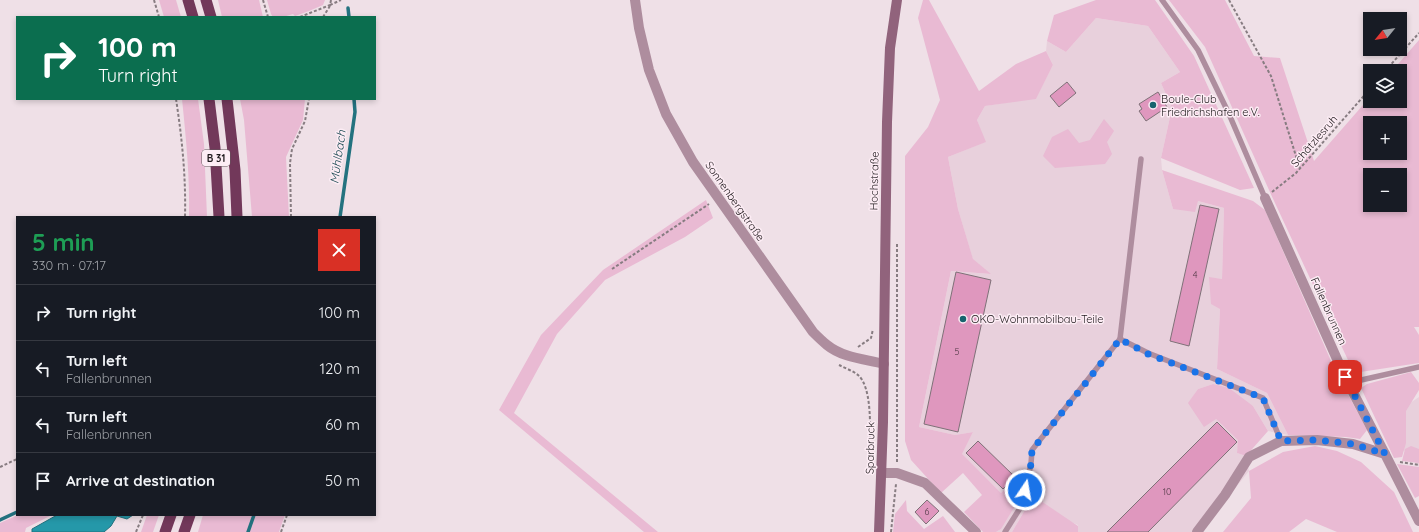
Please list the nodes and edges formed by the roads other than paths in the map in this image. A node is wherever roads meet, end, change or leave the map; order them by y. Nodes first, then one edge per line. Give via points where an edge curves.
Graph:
1 (188, 0) edge
2 (206, 0) edge
3 (635, 0) edge
4 (897, 0) edge
5 (1162, 0) edge
6 (193, 16) edge
7 (211, 16) edge
8 (209, 100) edge
9 (227, 100) edge
10 (1141, 159) dead end
11 (1265, 198) joint
12 (219, 216) edge
13 (237, 216) edge
14 (1120, 339) junction
15 (884, 364) junction
16 (1419, 367) edge
17 (1348, 383) junction
18 (1281, 441) junction
19 (1387, 457) junction
20 (882, 474) junction
21 (171, 516) edge
22 (190, 516) edge
23 (1419, 521) edge
24 (165, 532) edge
25 (184, 532) edge
26 (879, 532) edge
27 (976, 532) edge
28 (1005, 532) edge
29 (1197, 532) edge

1 - 6 highway
2 - 7 highway
3 - 15 street, Sonnenbergstraße via 649,70 666,114 693,162 813,332 828,346 847,355
4 - 15 main road, Hochstraße via 890,48 887,122
5 - 11 lane via 1198,50
8 - 12 highway, B 31
9 - 13 highway, B 31
10 - 14 lane
11 - 17 street, Fallenbrunnen
14 - 18 lane via 1148,354 1263,398
14 - 28 lane via 1032,450 1022,505
15 - 20 main road, Sparbruck
16 - 17 lane
17 - 19 street, Fallenbrunnen
18 - 19 street via 1317,440 1353,444
18 - 29 street via 1249,457
19 - 23 street, Fallenbrunnen
20 - 26 main road, Sparbruck
20 - 27 street via 897,474 925,484
21 - 24 highway
22 - 25 highway

